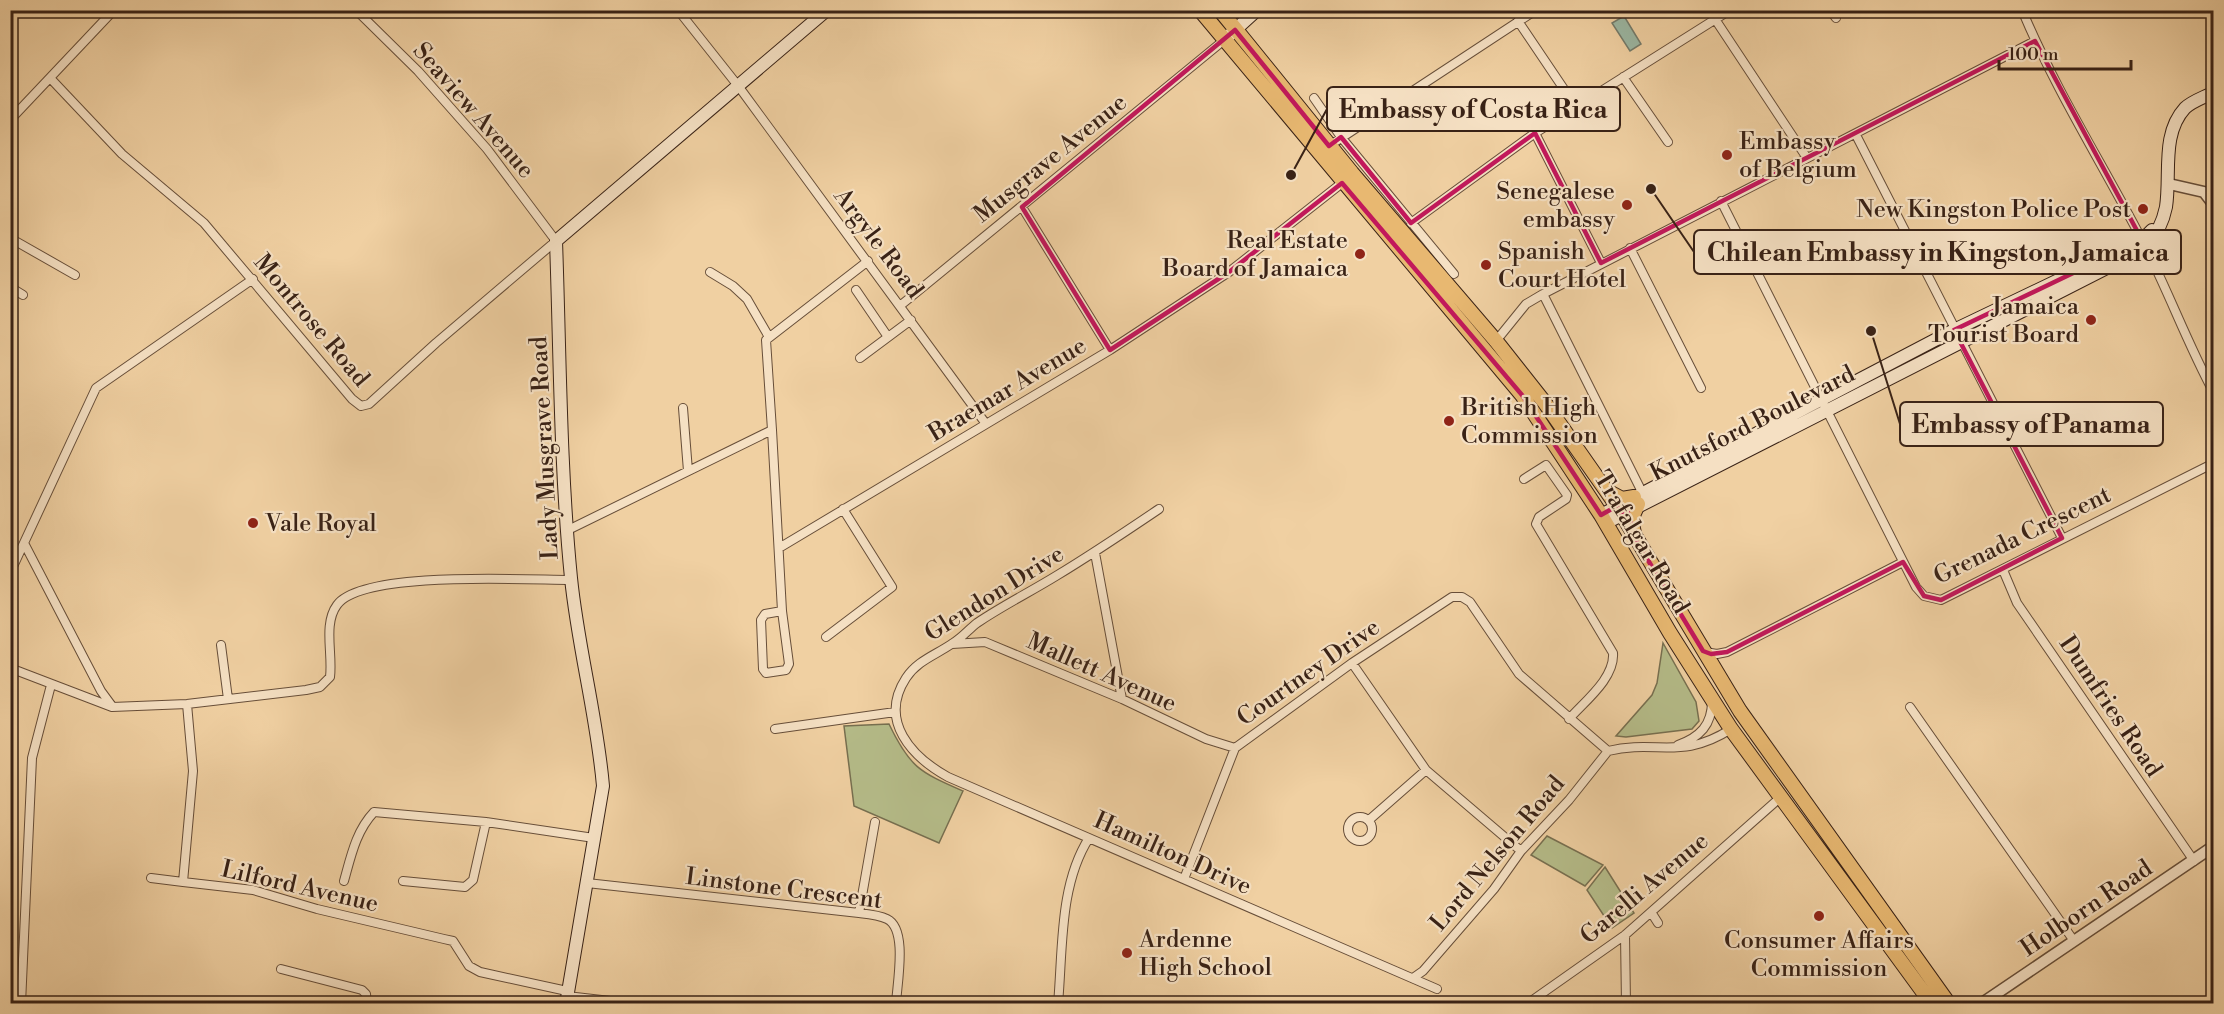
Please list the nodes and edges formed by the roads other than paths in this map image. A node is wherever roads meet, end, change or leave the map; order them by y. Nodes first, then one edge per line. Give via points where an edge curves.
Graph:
1 (114, 10) edge
2 (356, 10) edge
3 (678, 10) edge
4 (827, 10) edge
5 (1200, 10) edge
6 (1220, 10) edge
7 (1257, 10) edge
8 (1536, 10) edge
9 (1709, 10) edge
10 (1730, 10) edge
11 (2022, 10) edge
12 (1716, 19) junction
13 (1518, 21) junction
14 (1235, 30) junction
15 (1224, 40) junction
16 (2035, 41) junction
17 (1623, 77) junction
18 (51, 79) junction
19 (739, 87) junction
20 (2214, 92) edge
21 (1314, 98) dead end
22 (1576, 107) junction
23 (10, 120) edge
24 (1535, 133) junction
25 (1856, 135) junction
26 (1341, 137) junction
27 (1668, 142) dead end
28 (1329, 146) junction
29 (1807, 158) junction
30 (1342, 183) junction
31 (2169, 184) junction
32 (1721, 201) junction
33 (2214, 205) edge
34 (1022, 207) junction
35 (1411, 224) junction
36 (10, 238) edge
37 (556, 241) junction
38 (2144, 244) junction
39 (1630, 248) junction
40 (868, 261) junction
41 (1601, 263) junction
42 (710, 272) dead end
43 (1454, 274) dead end
44 (75, 275) dead end
45 (253, 279) junction
46 (10, 286) edge
47 (856, 290) dead end
48 (1544, 294) junction
49 (23, 295) dead end
50 (901, 305) junction
51 (911, 320) junction
52 (1957, 335) junction
53 (769, 337) junction
54 (888, 337) junction
55 (1496, 341) junction
56 (1110, 350) junction
57 (860, 358) dead end
58 (1701, 388) dead end
59 (2214, 393) edge
60 (1822, 406) junction
61 (683, 408) dead end
62 (986, 424) junction
63 (772, 430) junction
64 (2214, 463) edge
65 (688, 471) junction
66 (1524, 479) dead end
67 (1605, 489) junction
68 (1638, 498) junction
69 (843, 509) junction
70 (1159, 509) dead end
71 (1619, 510) junction
72 (1603, 519) junction
73 (566, 531) junction
74 (2062, 538) junction
75 (1637, 542) junction
76 (24, 543) junction
77 (779, 548) junction
78 (1095, 553) junction
79 (1903, 562) junction
80 (2003, 570) junction
81 (10, 573) edge
82 (571, 580) junction
83 (782, 611) junction
84 (826, 637) dead end
85 (952, 644) junction
86 (221, 645) dead end
87 (1703, 651) junction
88 (1352, 663) junction
89 (10, 668) edge
90 (51, 685) junction
91 (228, 699) junction
92 (1122, 699) junction
93 (1712, 701) junction
94 (187, 704) junction
95 (112, 707) junction
96 (1910, 707) dead end
97 (1740, 711) junction
98 (895, 712) junction
99 (1569, 719) junction
100 (775, 729) dead end
101 (1731, 729) junction
102 (1235, 748) junction
103 (1669, 749) junction
104 (1608, 751) junction
105 (1426, 770) junction
106 (1782, 796) junction
107 (1369, 820) dead end
108 (486, 822) junction
109 (875, 822) dead end
110 (594, 838) junction
111 (1089, 838) junction
112 (2214, 846) edge
113 (1521, 851) junction
114 (2194, 861) junction
115 (151, 878) dead end
116 (1184, 879) junction
117 (344, 881) dead end
118 (403, 881) dead end
119 (183, 882) junction
120 (587, 883) junction
121 (1651, 912) junction
122 (859, 913) junction
123 (1658, 923) dead end
124 (1625, 935) junction
125 (2073, 940) junction
126 (281, 969) dead end
127 (1413, 978) junction
128 (1437, 989) dead end
129 (567, 997) edge
130 (1935, 1001) edge
131 (21, 1004) edge
132 (367, 1004) edge
133 (636, 1004) edge
134 (896, 1004) edge
135 (1058, 1004) edge
136 (1527, 1004) edge
137 (1626, 1004) edge
138 (1981, 1004) edge

1 - 18 street
2 - 37 street, Seaview Avenue via 418,71 487,149
3 - 19 street, Argyle Road
4 - 19 main road
5 - 15 main road, Trafalgar Road
6 - 14 main road
7 - 14 main road
8 - 13 street
9 - 12 street
10 - 12 street
11 - 16 street
12 - 17 street
12 - 29 street
13 - 22 street
13 - 26 street
14 - 15 main road
14 - 28 main road
15 - 30 main road, Trafalgar Road
15 - 34 street, Musgrave Avenue
16 - 25 street
16 - 38 street via 2061,96
17 - 22 street
17 - 27 street
18 - 23 street
18 - 45 street, Montrose Road via 122,154 204,223
19 - 37 main road
19 - 40 street, Argyle Road
20 - 31 main road via 2187,105 2176,119 2170,140
21 - 26 street
22 - 24 street
24 - 35 street
24 - 41 street
25 - 29 street
25 - 52 street
26 - 28 street
26 - 35 street
28 - 55 main road, Trafalgar Road
29 - 32 street
30 - 56 street, Braemar Avenue via 1229,272
30 - 72 main road, Trafalgar Road via 1522,394
31 - 33 street via 2204,192
31 - 38 main road via 2162,220
32 - 39 street
32 - 60 street, Grenada Crescent
34 - 50 street, Musgrave Avenue
34 - 56 street
35 - 43 street
36 - 44 street
37 - 45 street, Montrose Road via 369,404 361,406
37 - 73 main road, Lady Musgrave Road
38 - 52 main road, Knutsford Boulevard
38 - 59 street
39 - 41 street
39 - 58 street
40 - 50 street, Argyle Road
40 - 53 street
41 - 48 street
42 - 53 street via 747,299
45 - 76 street via 96,388
46 - 49 street
47 - 54 street
48 - 55 street via 1526,304
48 - 68 street
50 - 51 street, Argyle Road
51 - 54 street
51 - 62 street, Argyle Road
52 - 60 main road, Knutsford Boulevard
52 - 74 street
53 - 63 street via 765,348
54 - 57 street
55 - 67 main road, Trafalgar Road
56 - 62 street, Braemar Avenue
60 - 68 main road, Knutsford Boulevard
60 - 79 street, Grenada Crescent
61 - 65 street
62 - 69 street, Braemar Avenue
63 - 65 street
63 - 77 street
64 - 74 street, Grenada Crescent
65 - 73 street
66 - 99 street via 1546,465 1567,495 1539,517 1536,524 1613,653 1614,664 1607,676
67 - 68 main road via 1622,499
67 - 71 main road, Trafalgar Road
68 - 71 main road, Knutsford Boulevard
68 - 75 main road via 1631,520
69 - 77 street, Braemar Avenue
69 - 84 street via 892,587
70 - 78 street, Glendon Drive
71 - 72 main road, Knutsford Boulevard
71 - 75 main road, Trafalgar Road
72 - 93 main road, Trafalgar Road
73 - 82 main road, Lady Musgrave Road
74 - 80 street, Grenada Crescent
75 - 87 main road, Trafalgar Road
76 - 81 street
76 - 95 street
77 - 83 street
78 - 85 street, Glendon Drive via 978,623
78 - 92 street
79 - 80 street, Grenada Crescent via 1916,588 1933,600 1941,600
79 - 87 street via 1727,652
80 - 114 street, Dumfries Road via 2017,603
82 - 91 street via 403,581 361,589 345,596 330,620 330,677 320,687
82 - 110 main road, Lady Musgrave Road via 603,786
83 - 83 street via 789,669 766,673 761,620 765,614
85 - 92 street, Mallett Avenue via 985,642
85 - 98 street, Glendon Drive via 919,663 906,679
86 - 91 street
87 - 97 main road, Trafalgar Road
88 - 99 street, Courtney Drive via 1452,597 1462,597 1476,609 1519,674
88 - 102 street, Courtney Drive
88 - 105 street
89 - 90 street
90 - 95 street
90 - 131 street via 32,758
91 - 94 street
92 - 102 street, Mallett Avenue via 1206,739
93 - 101 main road, Trafalgar Road
93 - 103 street via 1712,714 1699,735
94 - 95 street
94 - 119 street, Lilford Avenue via 193,771
96 - 125 street
97 - 101 main road
97 - 130 main road, Trafalgar Road
98 - 100 street
98 - 111 street, Hamilton Drive via 903,738 925,764
99 - 104 street
101 - 103 street via 1694,747
101 - 106 main road, Trafalgar Road
102 - 116 street, Courtney Drive
103 - 104 street via 1621,747
104 - 113 street, Lord Nelson Road
105 - 107 street
105 - 113 street
106 - 121 street, Garelli Avenue
106 - 130 main road, Trafalgar Road via 1842,889
108 - 110 street
108 - 117 street via 374,812 361,829
108 - 118 street via 473,880 465,887
109 - 122 street
110 - 120 main road, Lady Musgrave Road
111 - 116 street, Hamilton Drive
111 - 135 street via 1070,880
112 - 114 street, Holborn Road
113 - 127 street, Lord Nelson Road via 1494,889
114 - 125 street, Holborn Road
115 - 119 street
116 - 127 street, Hamilton Drive
119 - 129 street, Lilford Avenue via 253,890 453,941 469,966 480,972
120 - 122 street, Linstone Crescent
120 - 129 main road, Lady Musgrave Road
121 - 123 street
121 - 124 street, Garelli Avenue
122 - 134 street, Linstone Crescent via 888,919 898,930
124 - 136 street, Garelli Avenue
124 - 137 street
125 - 138 street, Holborn Road
126 - 132 street via 362,990
127 - 128 street, Hamilton Drive
129 - 133 street, Lilford Avenue

